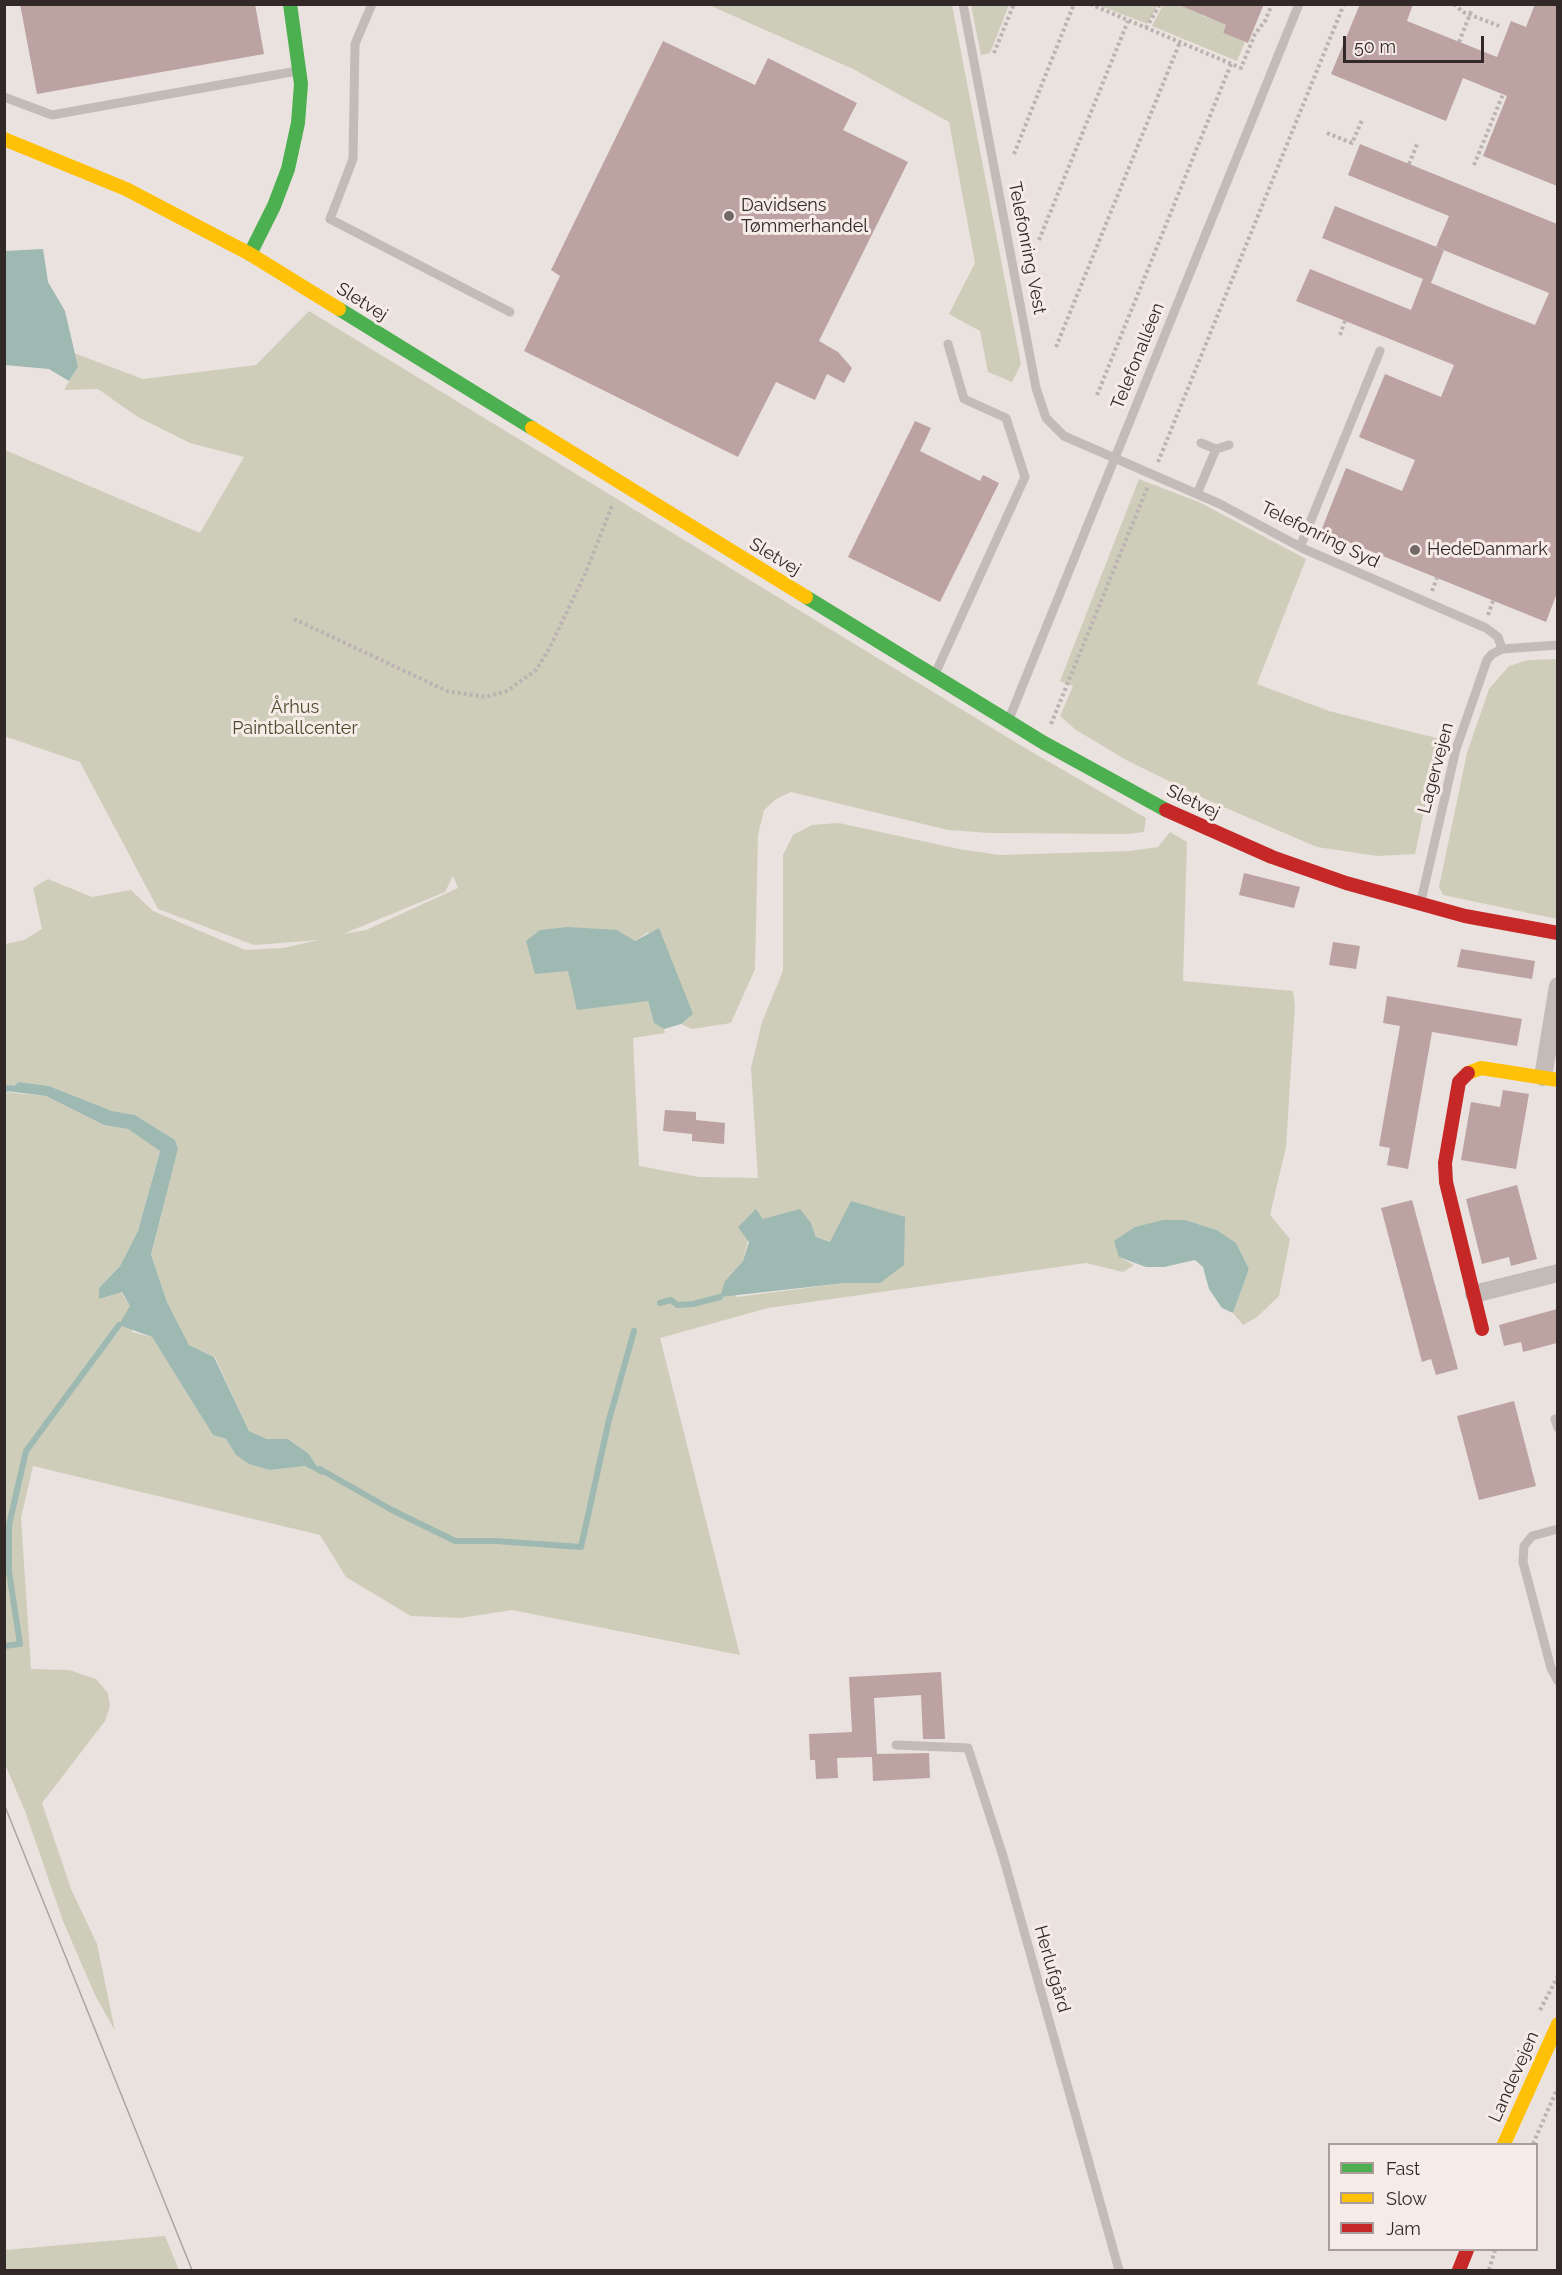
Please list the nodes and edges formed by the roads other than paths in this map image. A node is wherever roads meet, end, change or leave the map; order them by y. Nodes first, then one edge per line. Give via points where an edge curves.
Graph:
1 (290, 4) edge
2 (372, 4) edge
3 (963, 4) edge
4 (1299, 4) edge
5 (300, 71) junction
6 (4, 97) edge
7 (4, 139) edge
8 (250, 254) junction
9 (510, 312) dead end
10 (948, 344) dead end
11 (1380, 351) dead end
12 (1201, 443) dead end
13 (1229, 445) dead end
14 (1216, 449) junction
15 (1114, 459) junction
16 (1197, 494) junction
17 (1300, 547) junction
18 (1557, 645) edge
19 (1502, 650) junction
20 (934, 676) junction
21 (1008, 721) junction
22 (1420, 905) junction
23 (1557, 933) edge
24 (1557, 986) edge
25 (1550, 1078) edge
26 (1557, 1273) edge
27 (1474, 1294) junction
28 (1482, 1329) dead end
29 (1557, 1529) edge
30 (1557, 1681) edge
31 (896, 1745) dead end
32 (1557, 2024) edge
33 (1505, 2143) edge
34 (1467, 2251) edge
35 (1460, 2270) edge
36 (1119, 2271) edge

1 - 5 street
2 - 9 lane via 355,44 353,159 330,219
3 - 15 lane, Telefonring Vest via 1040,406 1050,424 1064,436
4 - 15 lane, Telefonalléen
5 - 6 lane via 52,115
5 - 8 street via 298,123 288,169
7 - 8 street, Sletvej via 126,189
8 - 20 street, Sletvej
10 - 20 lane via 964,399 1006,418 1025,477
11 - 17 lane
12 - 14 lane
13 - 14 lane
14 - 16 lane
15 - 16 lane, Telefonring Syd
15 - 21 lane, Telefonalléen
16 - 17 lane, Telefonring Syd
17 - 19 lane, Telefonring Syd via 1486,628 1498,637
18 - 19 lane
19 - 22 lane, Lagervejen via 1487,660 1456,750
20 - 21 street, Sletvej
21 - 22 street, Sletvej via 1170,813 1221,836 1309,870
22 - 23 street, Sletvej
24 - 25 street
25 - 27 street via 1481,1068 1470,1071 1460,1082 1445,1163 1446,1182
26 - 27 street
27 - 28 street
29 - 30 lane via 1532,1536 1524,1546 1523,1562
31 - 36 lane, Herlufgård via 968,1748 1003,1856
32 - 33 street, Landevejen
34 - 35 street

